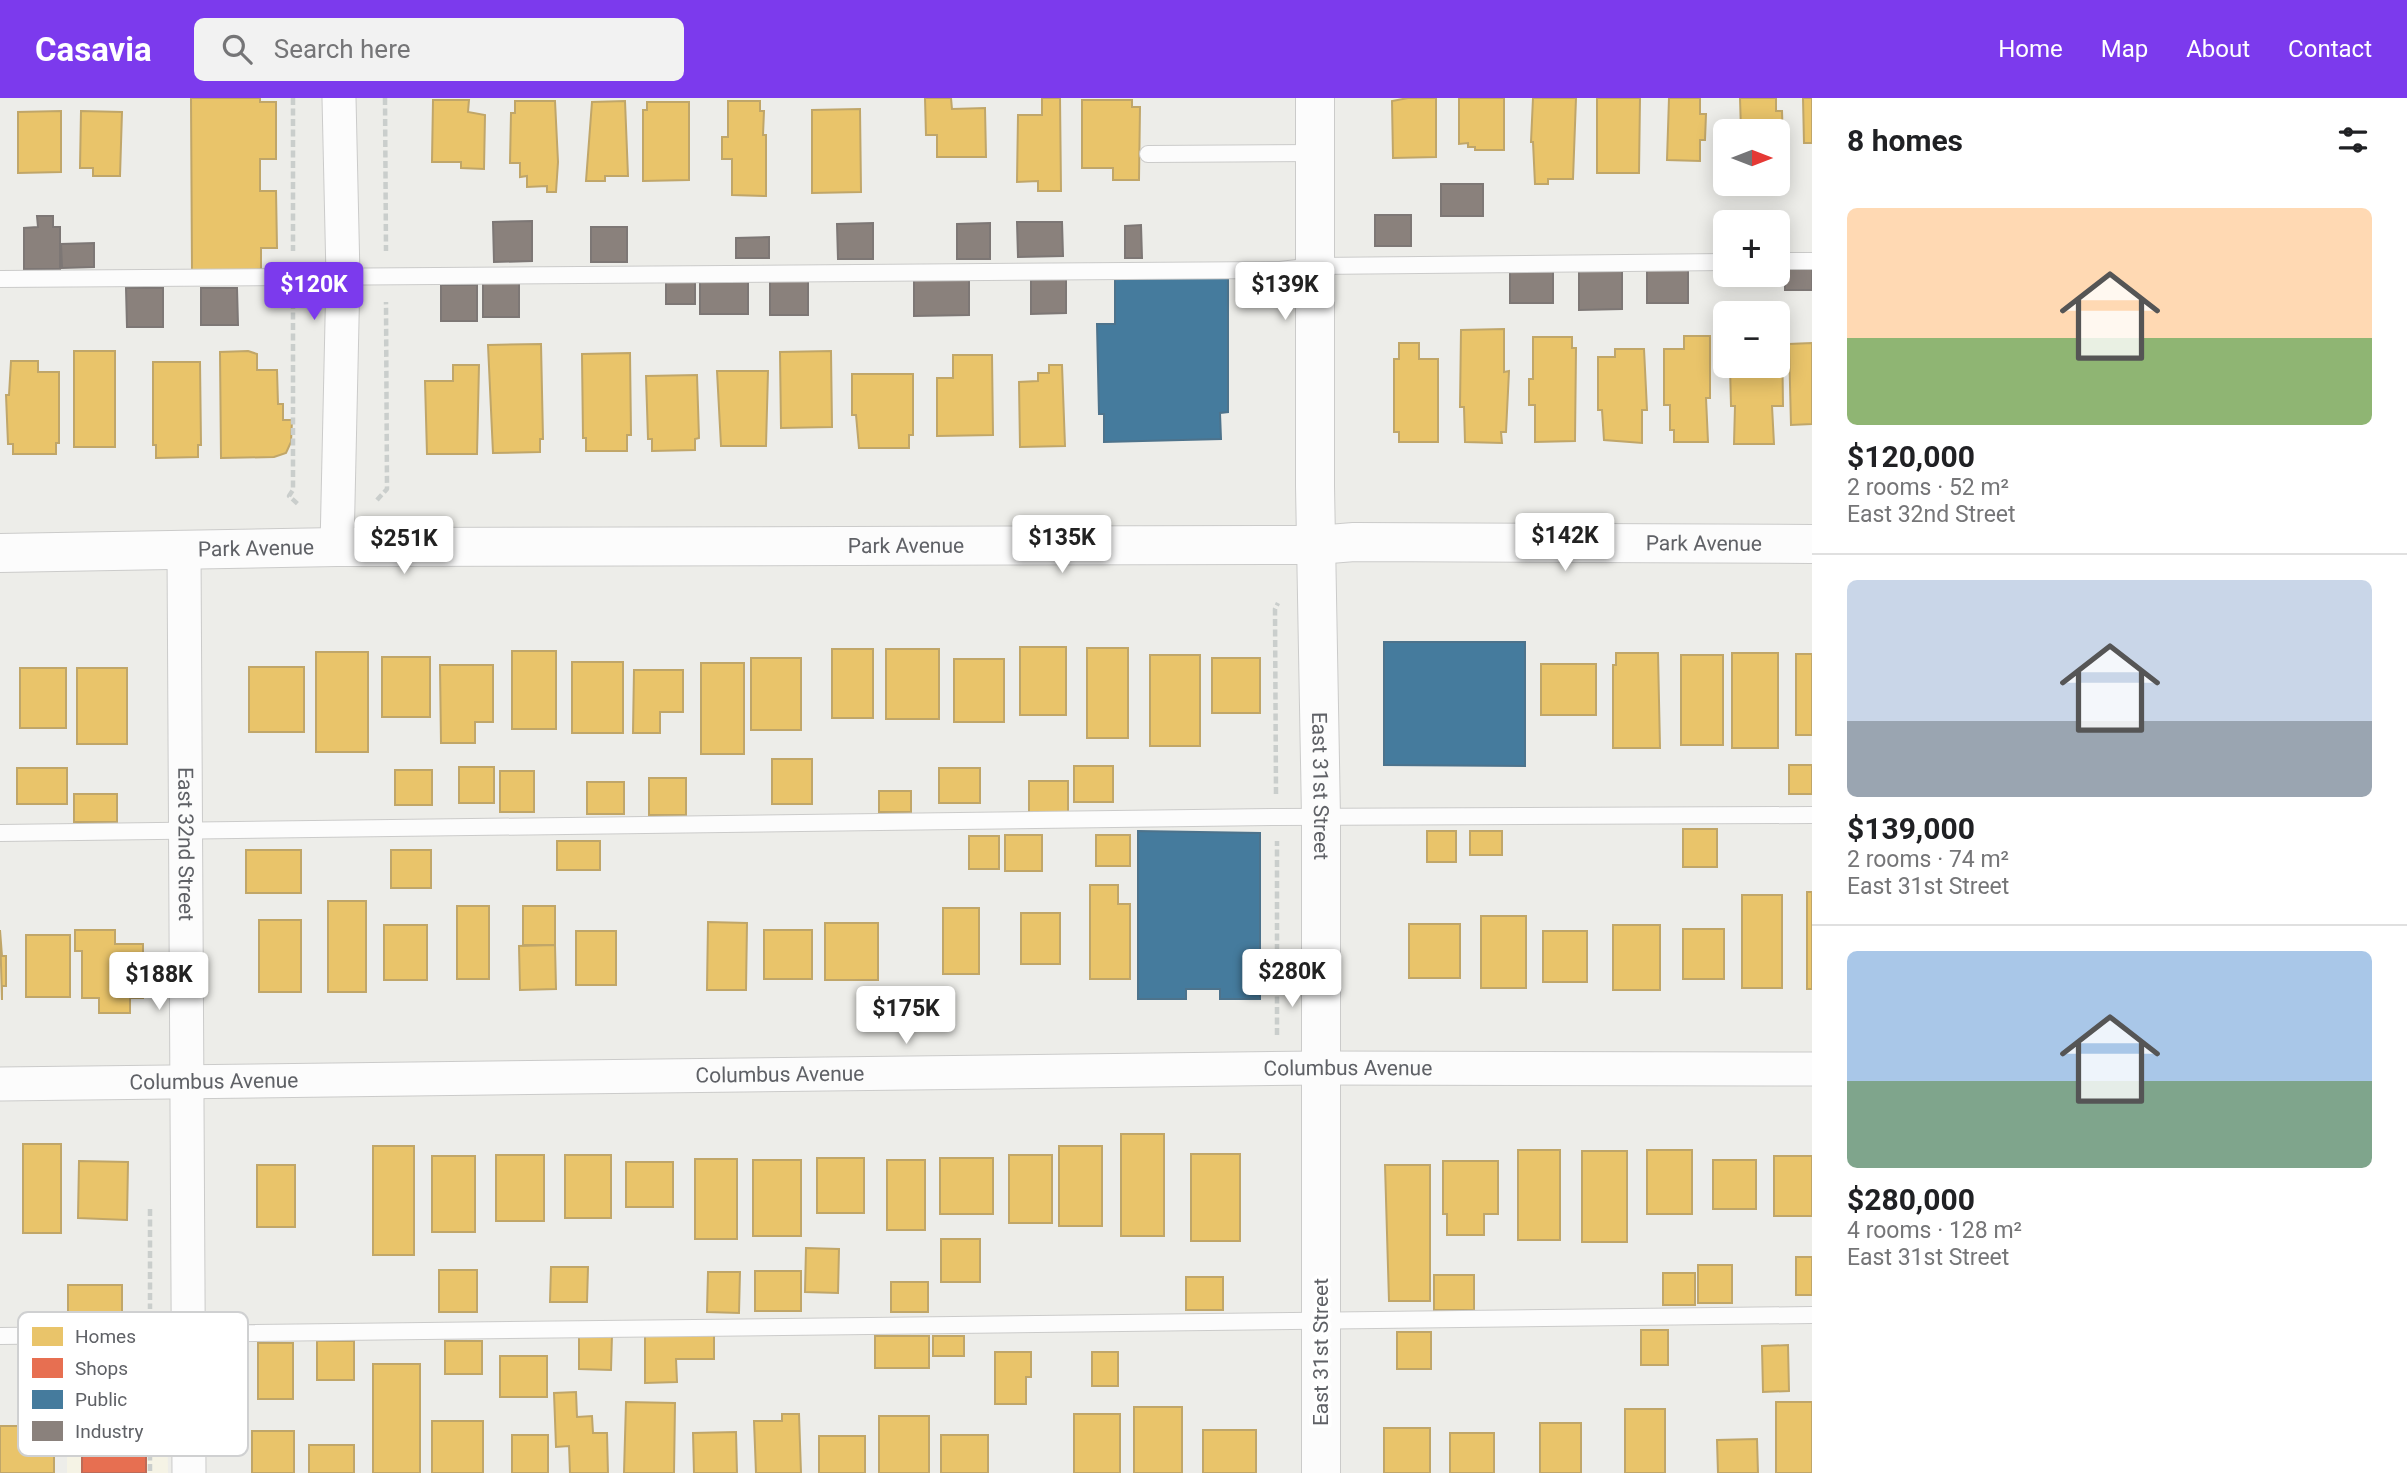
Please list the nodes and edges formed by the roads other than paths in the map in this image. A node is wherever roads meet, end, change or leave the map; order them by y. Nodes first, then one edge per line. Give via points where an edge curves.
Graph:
1 (339, 98) edge
2 (1315, 98) edge
3 (1315, 153) junction
4 (1148, 154) dead end
5 (1790, 261) edge
6 (1812, 261) edge
7 (1713, 262) edge
8 (1315, 266) junction
9 (343, 276) junction
10 (0, 279) edge
11 (1812, 544) edge
12 (1317, 545) junction
13 (337, 547) junction
14 (184, 550) junction
15 (0, 552) edge
16 (1812, 815) edge
17 (1321, 817) junction
18 (186, 830) junction
19 (0, 832) edge
20 (1321, 1068) junction
21 (1812, 1069) edge
22 (187, 1081) junction
23 (0, 1084) edge
24 (188, 1312) edge
25 (1812, 1315) edge
26 (1321, 1320) junction
27 (248, 1333) edge
28 (0, 1336) edge
29 (18, 1336) edge
30 (1321, 1473) edge

1 - 9 street
2 - 3 street, East 31st Street
3 - 4 lane
3 - 8 street, East 31st Street
5 - 6 lane
7 - 8 lane
8 - 9 lane via 1280,270
8 - 12 street, East 31st Street
9 - 10 lane
9 - 13 street
11 - 12 street, Park Avenue
12 - 13 street, Park Avenue
12 - 17 street, East 31st Street
13 - 14 street, Park Avenue
14 - 15 street, Park Avenue
14 - 18 street, East 32nd Street
16 - 17 lane
17 - 18 lane
17 - 20 street, East 31st Street
18 - 19 lane
18 - 22 street, East 32nd Street
20 - 21 street, Columbus Avenue
20 - 22 street, Columbus Avenue
20 - 26 street, East 31st Street
22 - 23 street, Columbus Avenue
22 - 24 street, East 32nd Street
25 - 26 lane
26 - 27 lane
26 - 30 street, East 31st Street
28 - 29 lane

